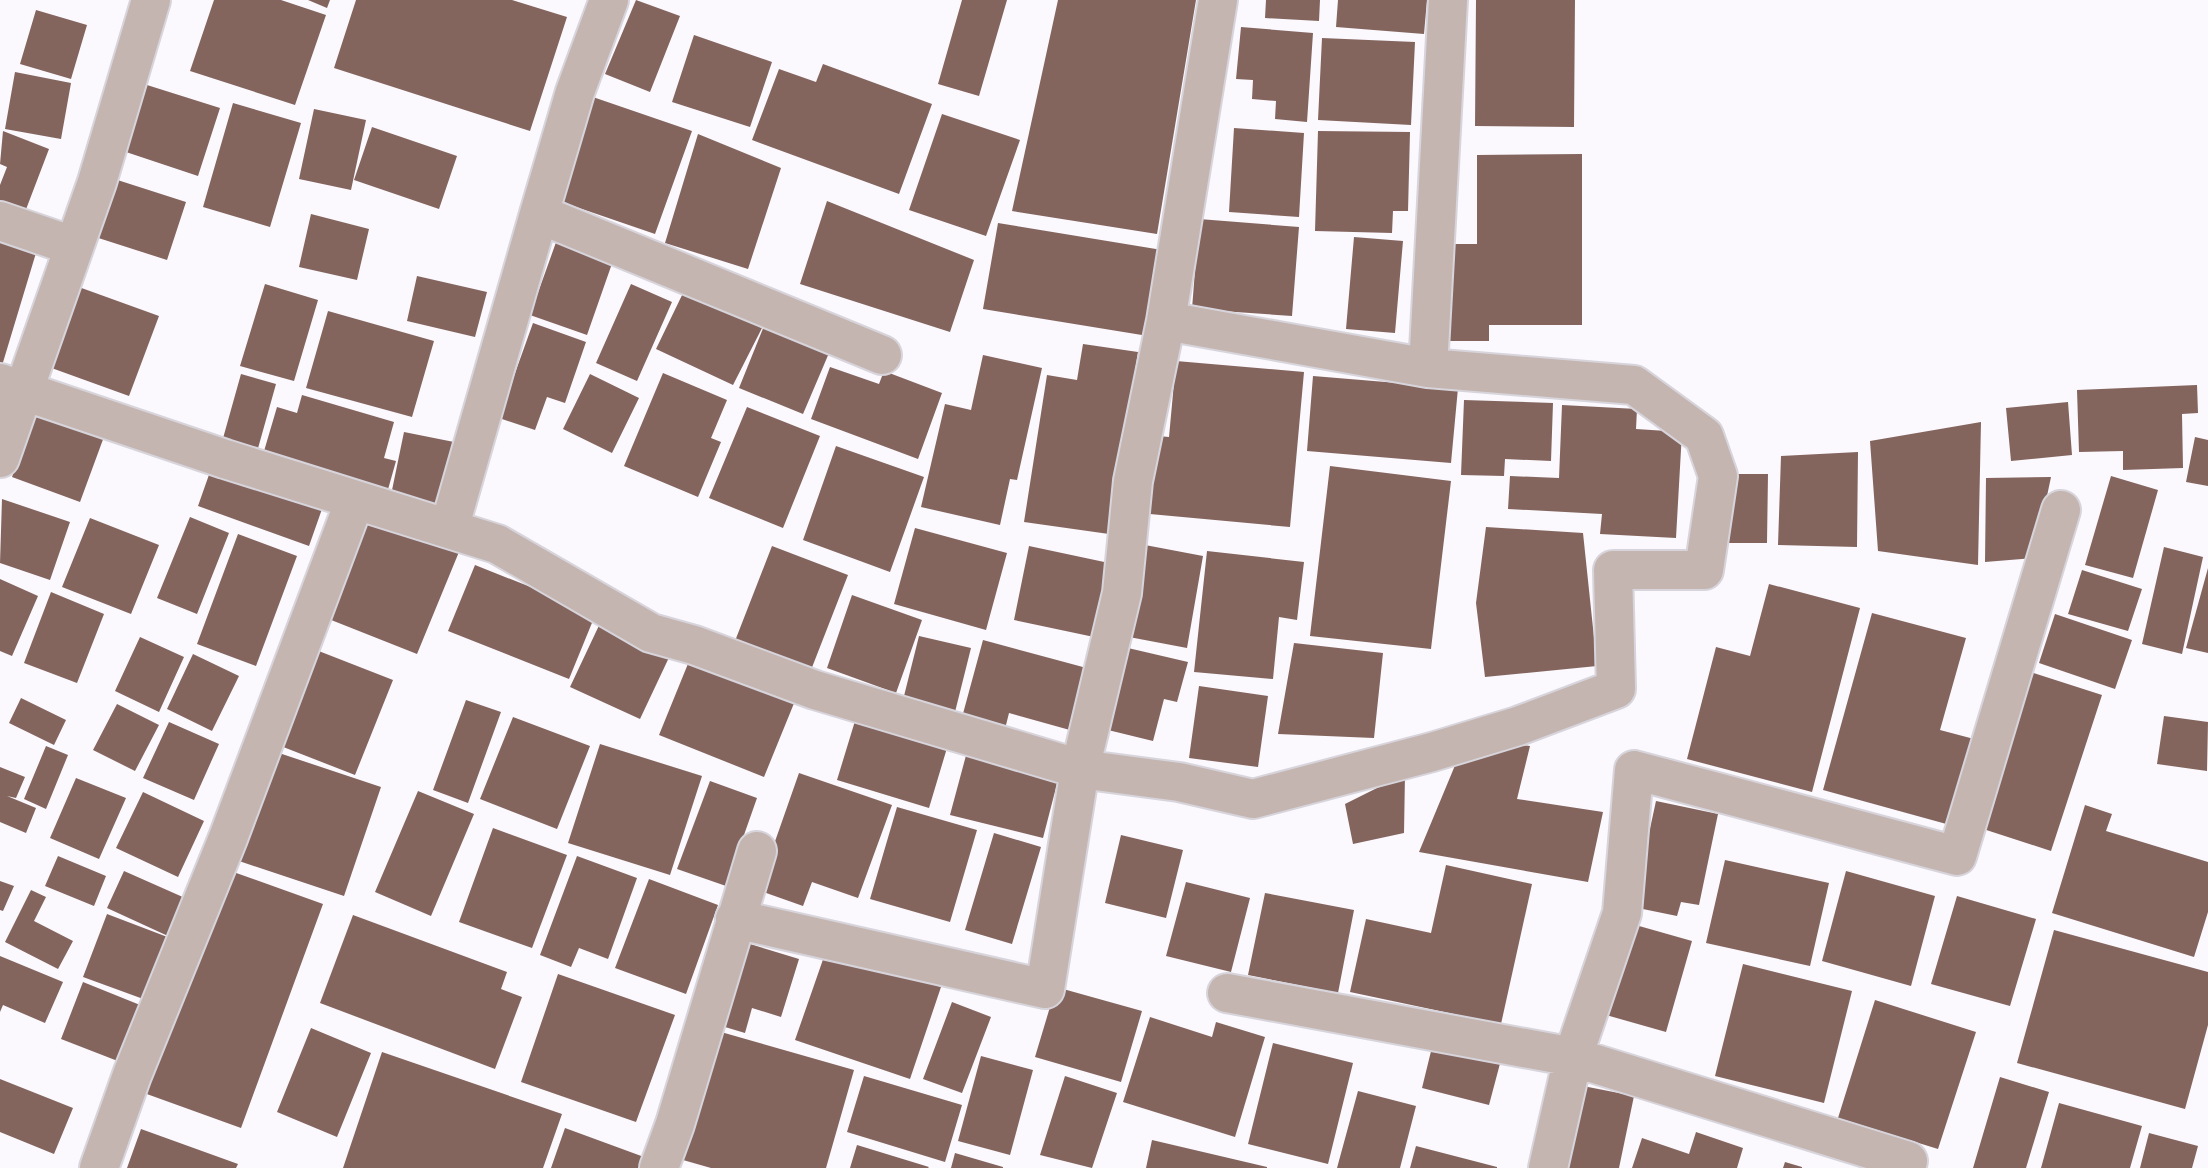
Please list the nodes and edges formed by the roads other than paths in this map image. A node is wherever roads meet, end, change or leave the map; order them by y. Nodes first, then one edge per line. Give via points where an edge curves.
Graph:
1 (152, 0) edge
2 (609, 0) edge
3 (1218, 0) edge
4 (1448, 0) edge
5 (539, 214) junction
6 (0, 221) edge
7 (73, 246) junction
8 (1166, 321) junction
9 (882, 355) dead end
10 (1428, 368) junction
11 (13, 386) edge
12 (0, 458) edge
13 (355, 500) junction
14 (2061, 510) dead end
15 (449, 529) junction
16 (1080, 769) junction
17 (757, 851) dead end
18 (735, 919) junction
19 (1227, 993) dead end
20 (1573, 1057) junction
21 (1908, 1161) dead end
22 (99, 1168) edge
23 (659, 1168) edge
24 (1548, 1168) edge

1 - 7 street
2 - 5 street via 575,92
3 - 8 street
4 - 10 street
5 - 9 street
5 - 15 street
6 - 7 street
7 - 11 street
8 - 10 street
8 - 16 street via 1133,481 1122,593
10 - 16 street via 1634,385 1704,436 1718,476 1704,570 1613,570 1616,689 1518,726 1253,799 1178,782
11 - 12 street
11 - 13 street
13 - 15 street
13 - 22 street
14 - 20 street via 1956,856 1634,770 1622,914
15 - 16 street via 497,544 651,633 815,690
16 - 18 street via 1045,989
17 - 18 street
18 - 23 street
19 - 20 street
20 - 21 street
20 - 24 street

